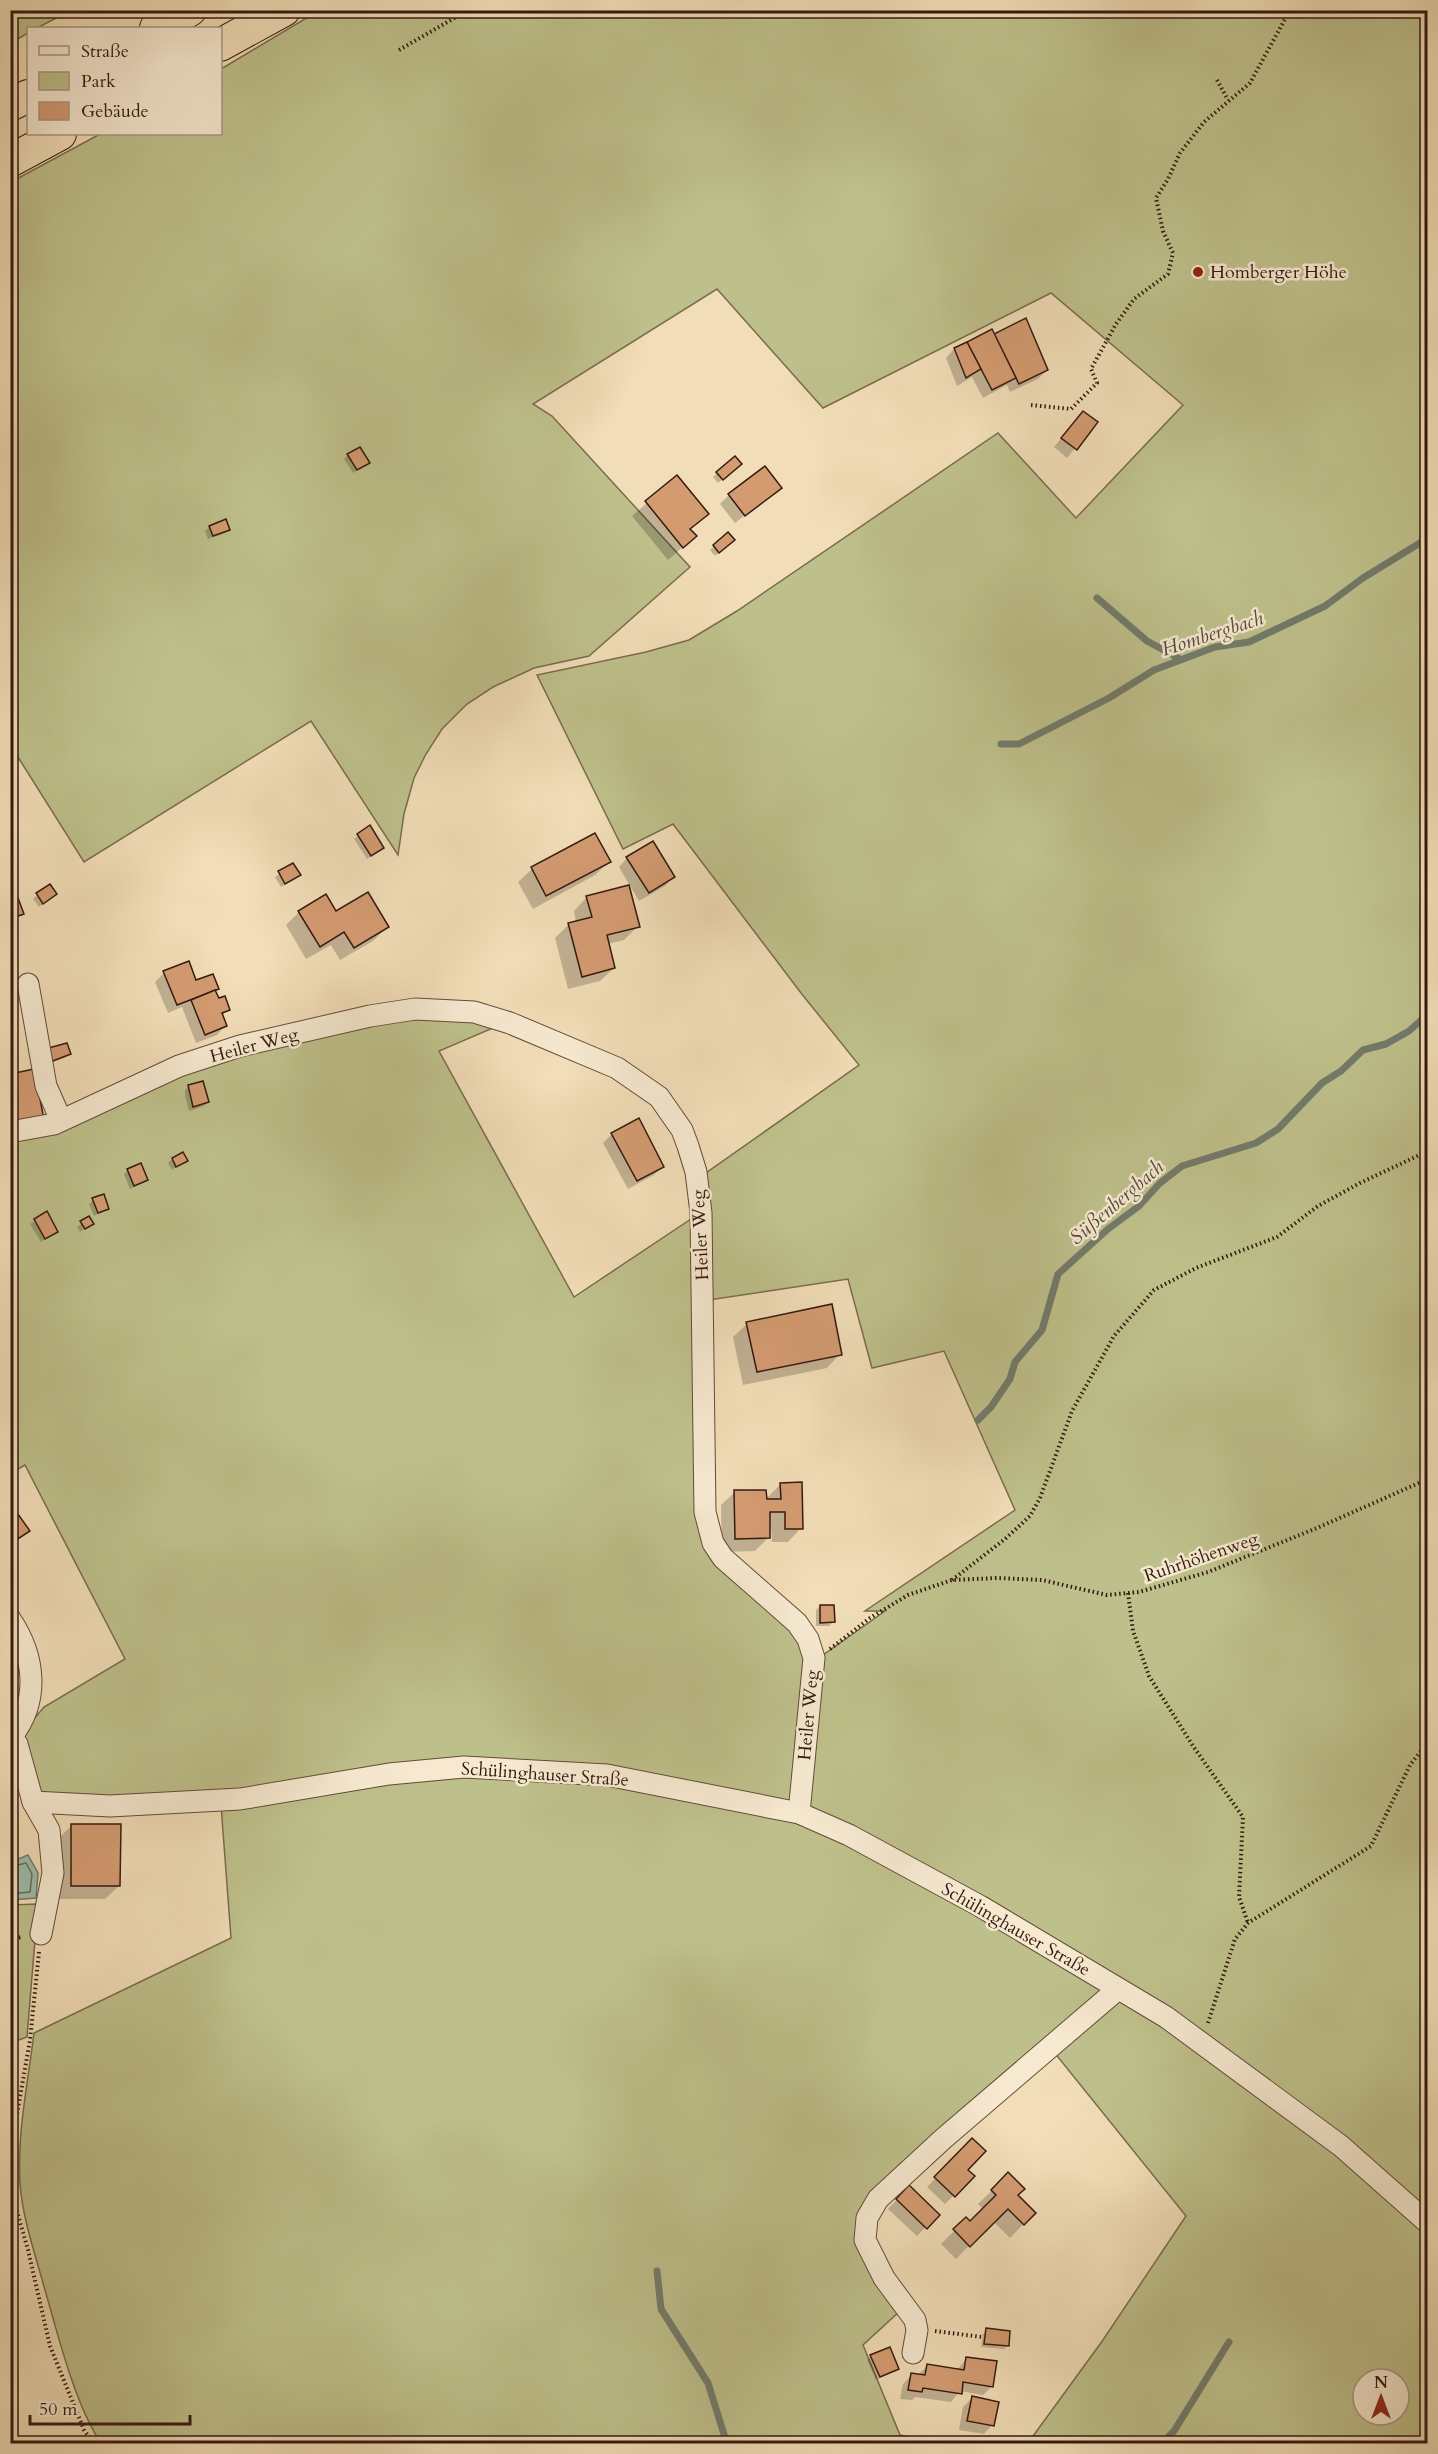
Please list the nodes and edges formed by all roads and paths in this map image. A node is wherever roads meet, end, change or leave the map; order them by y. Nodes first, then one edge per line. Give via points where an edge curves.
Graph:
1 (190, 10) edge
2 (284, 10) edge
3 (468, 10) edge
4 (1290, 10) edge
5 (158, 27) edge
6 (222, 44) edge
7 (399, 50) dead end
8 (1217, 80) dead end
9 (27, 96) edge
10 (1228, 100) junction
11 (10, 105) edge
12 (58, 135) edge
13 (10, 161) edge
14 (1031, 405) dead end
15 (28, 984) dead end
16 (61, 1120) junction
17 (10, 1131) edge
18 (1428, 1151) edge
19 (1428, 1479) edge
20 (952, 1580) junction
21 (1128, 1593) junction
22 (10, 1619) edge
23 (814, 1658) junction
24 (1428, 1742) edge
25 (33, 1802) junction
26 (800, 1813) junction
27 (1248, 1923) junction
28 (41, 1934) joint
29 (1118, 1989) junction
30 (1201, 2044) junction
31 (1428, 2223) edge
32 (917, 2330) junction
33 (982, 2337) dead end
34 (913, 2353) dead end
35 (94, 2444) edge

1 - 5 highway
2 - 6 highway
3 - 7 path
4 - 10 path via 1250,83
8 - 10 path
9 - 11 highway
10 - 14 path via 1204,122 1180,153 1156,198 1173,253 1168,274 1134,299 1116,324 1091,369 1097,382 1071,409
12 - 13 highway
15 - 16 street via 46,1086
16 - 17 street, Heiler Weg
16 - 23 street, Heiler Weg via 179,1066 240,1046 415,1009 474,1012 510,1023 628,1074 659,1097 682,1130 696,1172 701,1213 705,1512 713,1543 723,1558 797,1623
18 - 20 path via 1318,1206 1277,1238 1196,1268 1154,1290 1114,1336 1072,1411 1030,1516
19 - 21 path, Ruhrhöhenweg via 1208,1572
20 - 21 path, Ruhrhöhenweg via 1042,1580 1107,1595
20 - 23 path, Ruhrhöhenweg via 908,1595
21 - 27 path via 1133,1631 1149,1676 1243,1817 1239,1897
22 - 25 street via 20,1633 33,1673 30,1702 12,1736 18,1744
23 - 26 street, Heiler Weg
24 - 27 path via 1410,1766 1371,1846
25 - 26 street, Schülinghauser Straße via 110,1806 240,1799 389,1774 464,1767 607,1775
25 - 28 street via 49,1830 53,1873
26 - 29 street, Schülinghauser Straße via 981,1906
27 - 30 path via 1235,1939
28 - 35 path via 30,2040 12,2143 13,2197 50,2346 84,2430
29 - 30 street, Schülinghauser Straße via 1166,2017
29 - 32 street via 878,2199 867,2218 866,2241 884,2278 911,2311
30 - 31 street, Schülinghauser Straße via 1341,2146
32 - 33 path
32 - 34 street

